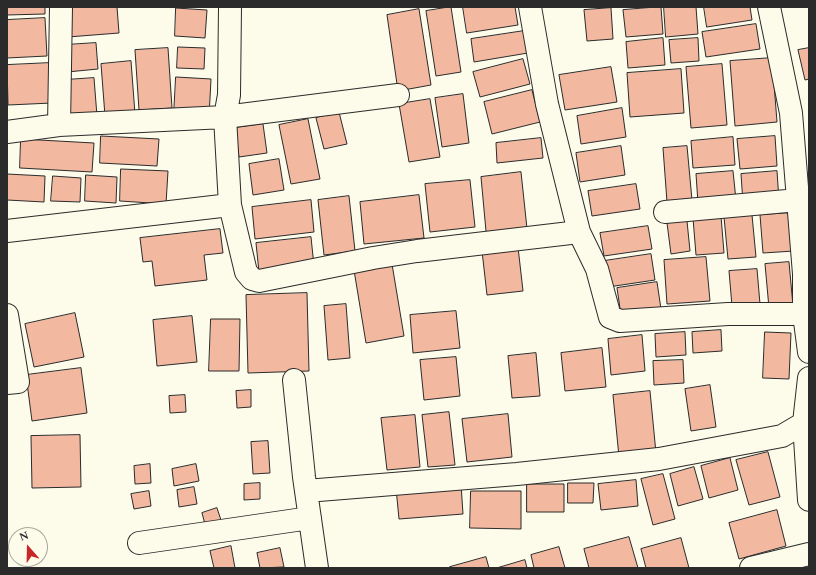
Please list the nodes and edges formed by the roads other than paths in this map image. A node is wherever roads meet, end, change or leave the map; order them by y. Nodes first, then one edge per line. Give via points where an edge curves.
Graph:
1 (61, 7) edge
2 (230, 7) edge
3 (530, 7) edge
4 (769, 7) edge
5 (398, 95) dead end
6 (225, 117) junction
7 (59, 125) junction
8 (7, 132) edge
9 (798, 200) junction
10 (230, 205) junction
11 (665, 212) dead end
12 (7, 231) edge
13 (579, 232) junction
14 (806, 274) edge
15 (804, 314) junction
16 (7, 315) edge
17 (809, 352) edge
18 (809, 378) edge
19 (294, 380) dead end
20 (7, 384) edge
21 (804, 423) junction
22 (306, 492) junction
23 (809, 500) edge
24 (310, 518) junction
25 (139, 543) dead end
26 (809, 554) edge
27 (317, 568) edge
28 (751, 568) edge

1 - 7 street
2 - 6 street via 229,95
3 - 13 street via 547,104
4 - 9 street via 791,113
5 - 6 street
6 - 7 street
6 - 10 street
7 - 8 street
9 - 11 street
9 - 14 street
10 - 12 street
10 - 13 street via 246,272 252,279 259,281 417,251
13 - 15 street via 597,269 607,309 614,320 728,314
14 - 15 street
15 - 17 street
16 - 20 street via 18,382
18 - 21 street
19 - 22 street
21 - 22 street via 782,436 659,459
21 - 23 street
22 - 24 street
24 - 25 street
24 - 27 street
26 - 28 street

